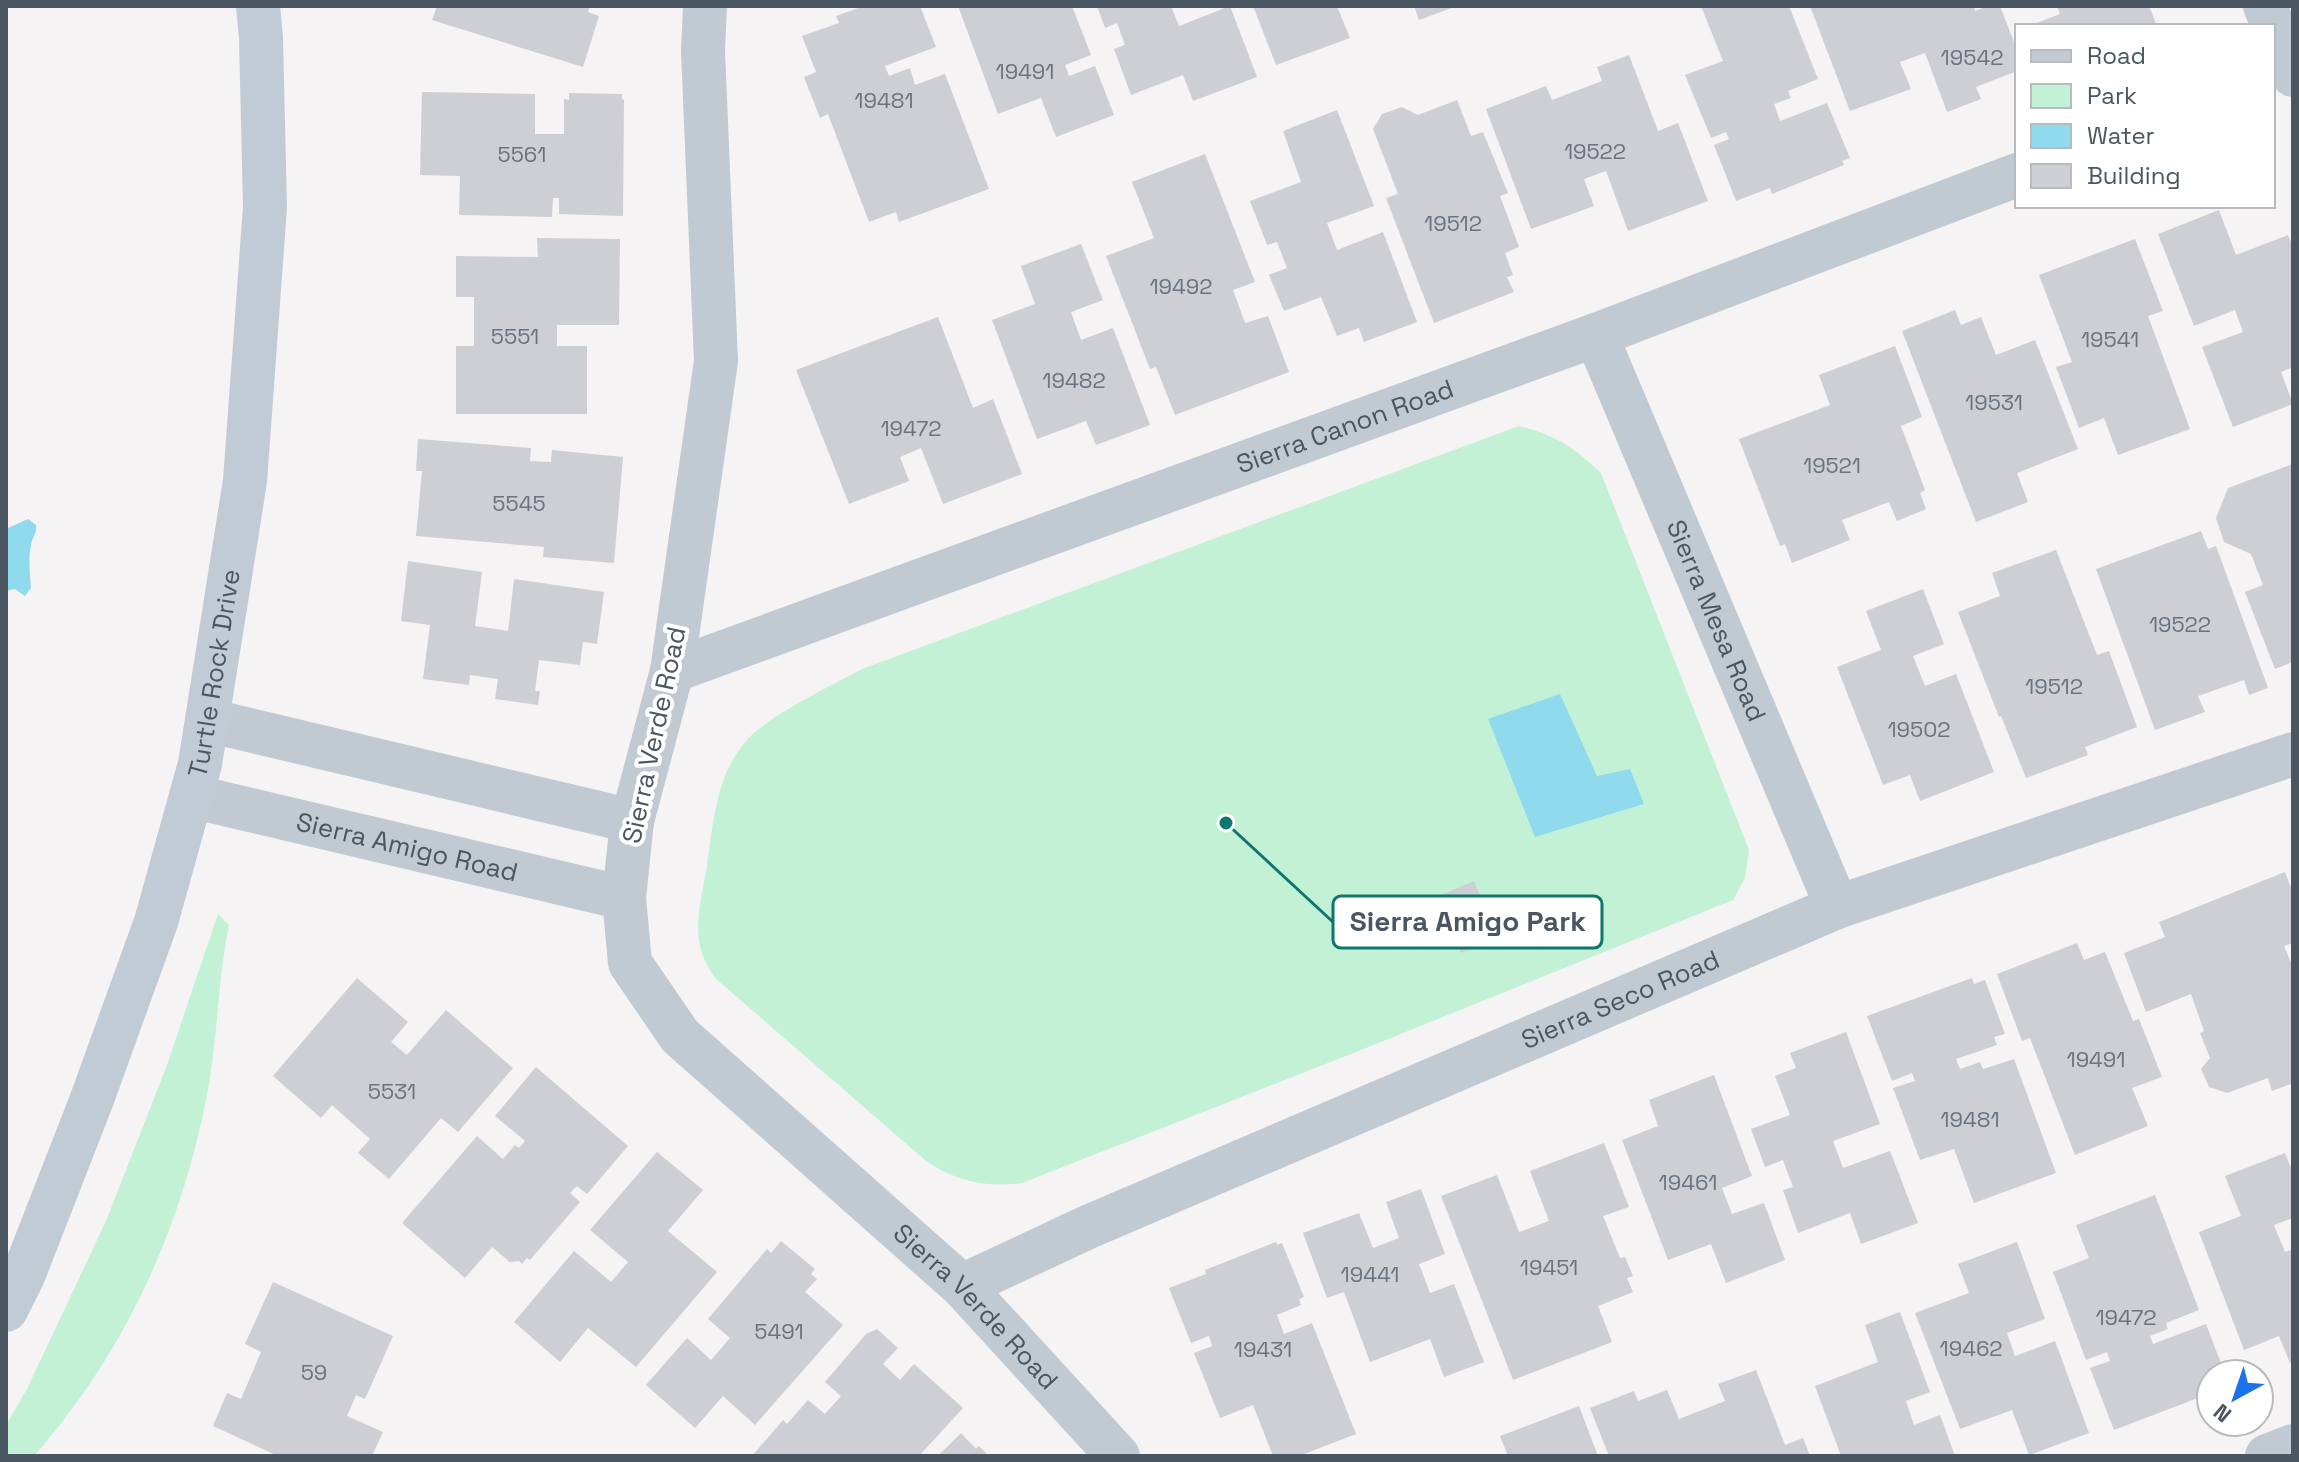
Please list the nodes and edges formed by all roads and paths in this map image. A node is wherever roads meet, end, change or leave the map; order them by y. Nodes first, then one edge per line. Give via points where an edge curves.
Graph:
1 (258, 6) edge
2 (705, 6) edge
3 (2275, 39) edge
4 (2286, 75) edge
5 (2015, 176) edge
6 (1596, 335) junction
7 (672, 671) junction
8 (207, 720) junction
9 (2293, 754) edge
10 (191, 796) junction
11 (632, 821) junction
12 (624, 898) junction
13 (1837, 907) junction
14 (962, 1286) junction
15 (6, 1310) edge
16 (2293, 1446) edge
17 (1118, 1456) edge
18 (2267, 1456) edge

1 - 8 street, Turtle Rock Drive via 262,252 245,481
2 - 7 street, Sierra Verde Road via 716,361
3 - 4 street
5 - 6 street, Sierra Canon Road
6 - 7 street, Sierra Canon Road
6 - 13 street, Sierra Mesa Road
7 - 11 street, Sierra Verde Road
8 - 10 street, Turtle Rock Drive
8 - 11 street
9 - 13 street, Sierra Seco Road
10 - 12 street, Sierra Amigo Road
10 - 15 street, Turtle Rock Drive via 156,922
11 - 12 street, Sierra Verde Road
12 - 14 street, Sierra Verde Road via 630,963 680,1036
13 - 14 street, Sierra Seco Road via 1102,1221
14 - 17 street, Sierra Verde Road
16 - 18 street

